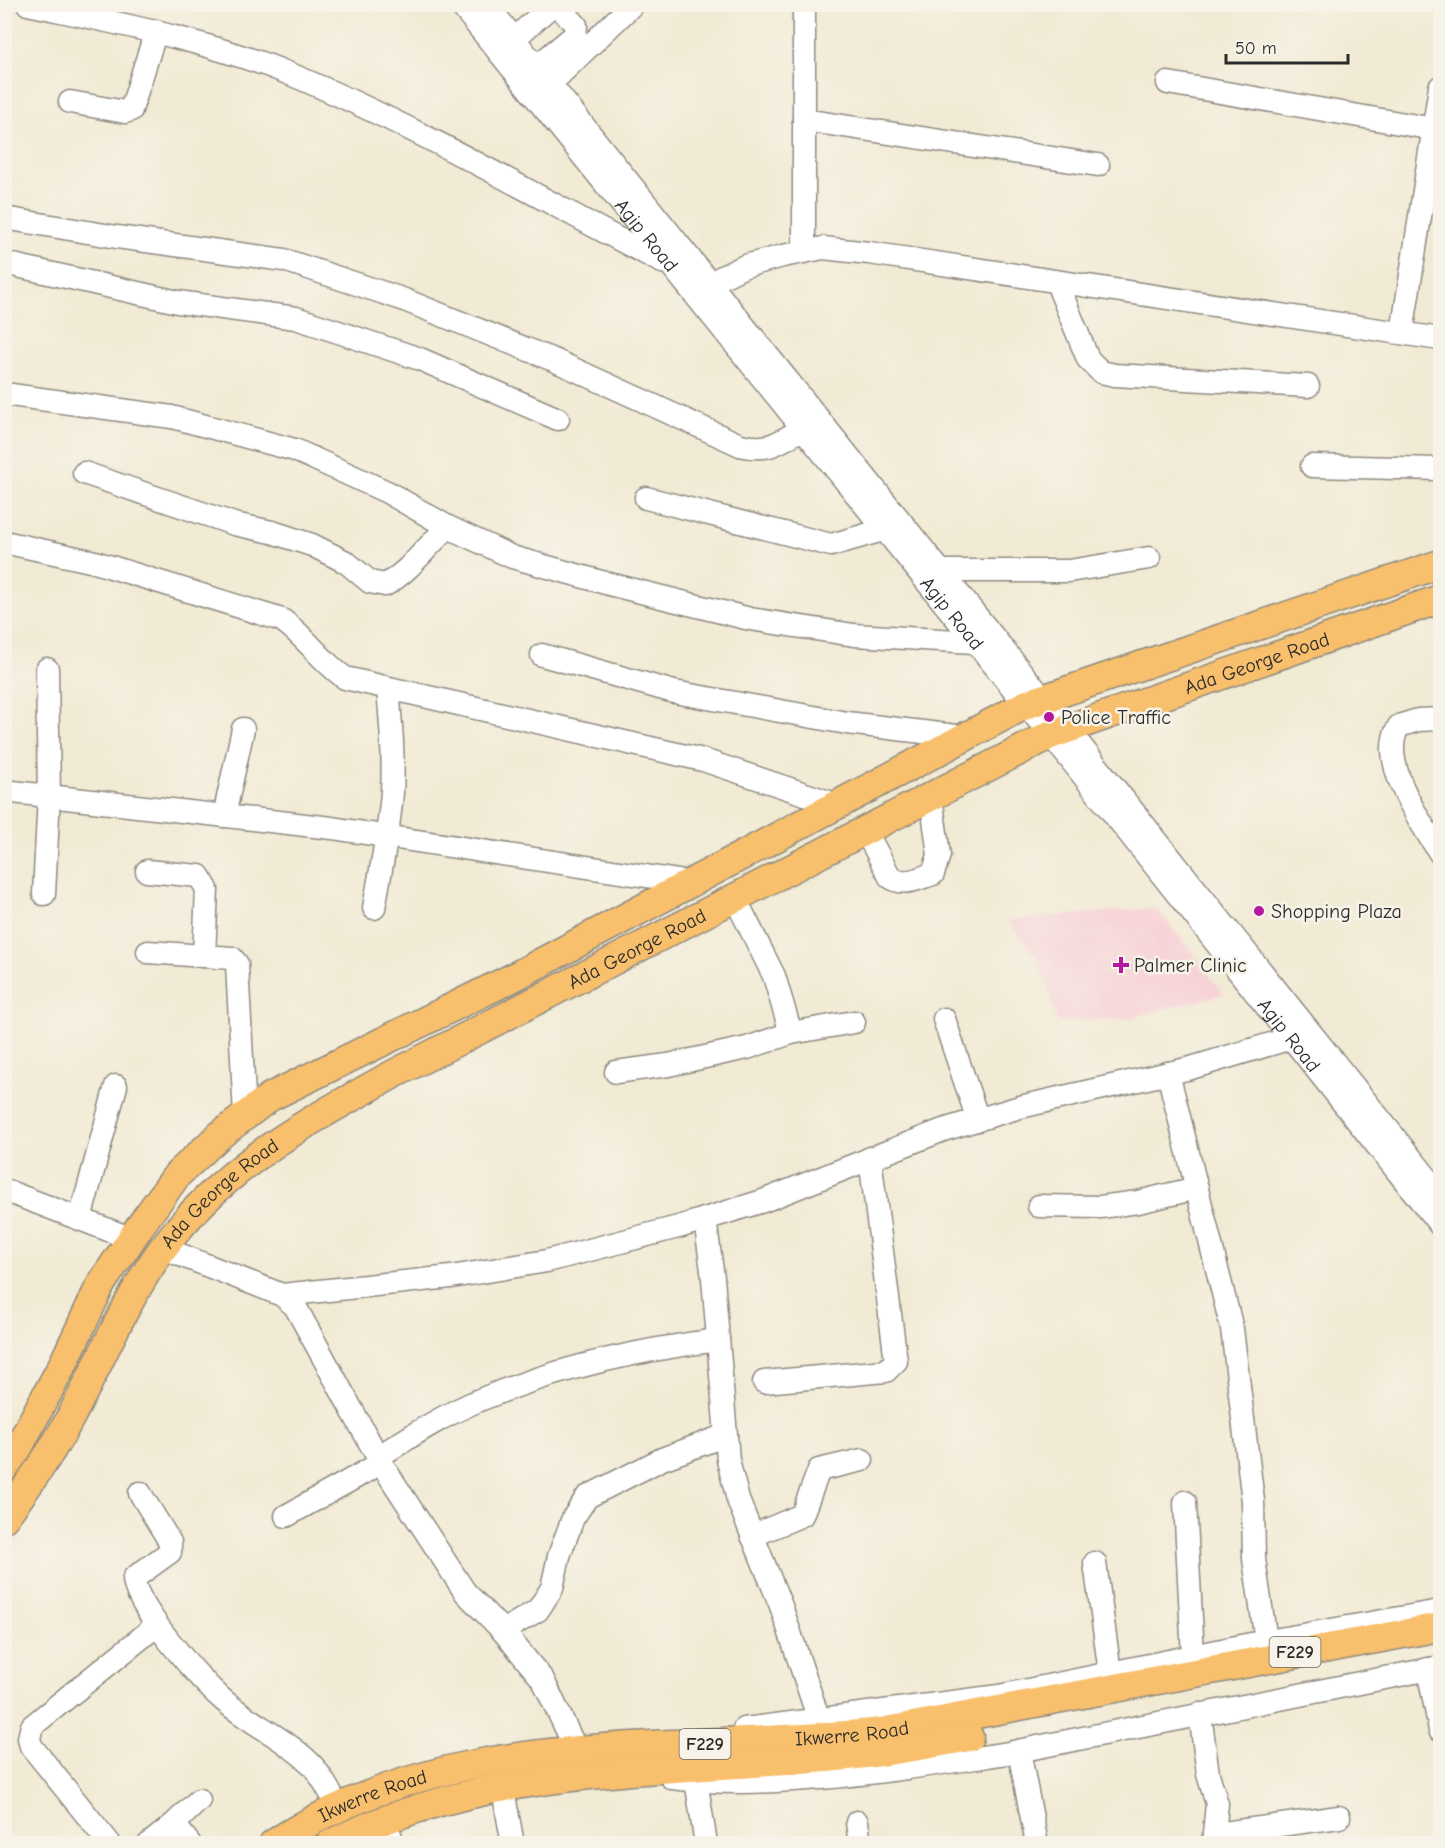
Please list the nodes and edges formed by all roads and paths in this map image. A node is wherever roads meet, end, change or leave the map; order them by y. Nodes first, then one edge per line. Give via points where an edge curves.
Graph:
1 (28, 4) edge
2 (460, 4) edge
3 (486, 4) edge
4 (633, 4) edge
5 (804, 4) edge
6 (156, 31) junction
7 (513, 39) junction
8 (543, 76) junction
9 (1168, 83) dead end
10 (1440, 87) edge
11 (70, 102) dead end
12 (804, 120) junction
13 (1434, 129) junction
14 (1098, 165) dead end
15 (4, 218) edge
16 (804, 252) junction
17 (4, 262) edge
18 (670, 267) junction
19 (1057, 283) junction
20 (700, 288) junction
21 (1402, 333) junction
22 (1440, 339) edge
23 (1308, 386) dead end
24 (4, 394) edge
25 (558, 419) dead end
26 (802, 429) junction
27 (1312, 466) dead end
28 (1440, 469) edge
29 (84, 473) dead end
30 (646, 498) dead end
31 (448, 527) junction
32 (883, 530) junction
33 (4, 542) edge
34 (1149, 558) dead end
35 (1440, 564) edge
36 (942, 571) junction
37 (1440, 599) edge
38 (975, 642) junction
39 (542, 655) dead end
40 (47, 669) dead end
41 (388, 689) junction
42 (1035, 701) junction
43 (1440, 718) edge
44 (243, 729) dead end
45 (1060, 732) junction
46 (965, 738) junction
47 (4, 791) edge
48 (49, 795) junction
49 (931, 797) junction
50 (838, 805) junction
51 (224, 816) junction
52 (865, 830) junction
53 (387, 836) junction
54 (1440, 853) edge
55 (147, 871) dead end
56 (692, 882) junction
57 (44, 894) dead end
58 (735, 898) junction
59 (374, 908) dead end
60 (148, 952) dead end
61 (204, 956) junction
62 (944, 1019) dead end
63 (854, 1022) dead end
64 (791, 1034) junction
65 (1291, 1038) junction
66 (615, 1072) dead end
67 (1168, 1073) junction
68 (116, 1086) dead end
69 (245, 1116) junction
70 (978, 1120) junction
71 (870, 1158) junction
72 (1197, 1188) junction
73 (4, 1190) edge
74 (1440, 1194) edge
75 (1039, 1206) dead end
76 (80, 1219) junction
77 (705, 1219) junction
78 (1440, 1225) edge
79 (132, 1239) junction
80 (164, 1248) junction
81 (282, 1295) junction
82 (718, 1340) junction
83 (764, 1382) dead end
84 (726, 1435) junction
85 (379, 1460) junction
86 (862, 1460) dead end
87 (4, 1468) edge
88 (140, 1493) dead end
89 (1185, 1502) dead end
90 (286, 1516) dead end
91 (4, 1518) edge
92 (752, 1536) junction
93 (1095, 1563) dead end
94 (1440, 1611) edge
95 (157, 1625) junction
96 (1440, 1627) edge
97 (503, 1631) junction
98 (1266, 1641) junction
99 (1192, 1656) junction
100 (1436, 1661) edge
101 (1110, 1673) junction
102 (1152, 1691) junction
103 (1200, 1714) junction
104 (819, 1720) junction
105 (1440, 1730) edge
106 (668, 1745) junction
107 (576, 1749) junction
108 (1018, 1751) junction
109 (623, 1772) junction
110 (696, 1780) junction
111 (502, 1785) junction
112 (199, 1800) dead end
113 (338, 1807) junction
114 (1339, 1817) dead end
115 (174, 1824) junction
116 (389, 1831) edge
117 (1215, 1839) edge
118 (110, 1844) edge
119 (149, 1844) edge
120 (190, 1844) edge
121 (273, 1844) edge
122 (330, 1844) edge
123 (513, 1844) edge
124 (706, 1844) edge
125 (1038, 1844) edge

1 - 6 street
2 - 18 street, Agip Road
3 - 7 street, Agip Road
4 - 8 street
5 - 12 street
6 - 11 street via 131,110
6 - 18 street via 289,74 392,120
7 - 8 street, Agip Road
7 - 8 street via 550,7 560,8 576,26 575,35
8 - 20 street, Agip Road
9 - 13 street
10 - 13 street
12 - 14 street
12 - 16 street
13 - 21 street
15 - 26 street via 284,260 402,299 545,356 740,445 758,449 773,446
16 - 19 street via 823,249 869,253
16 - 20 street via 745,266
17 - 25 street via 178,302 296,318 420,358
18 - 20 street, Agip Road
19 - 21 street
19 - 23 street via 1088,360 1101,372
20 - 26 street, Agip Road
20 - 36 street, Agip Road
21 - 22 street
24 - 31 street via 172,417 295,450 387,492
26 - 32 street, Agip Road
27 - 28 street
29 - 31 street via 234,524 312,545 346,562 370,582 385,585 402,574
30 - 32 street via 831,545
31 - 38 street via 512,557 750,619 854,634
32 - 38 street, Agip Road
33 - 41 street via 95,562 282,620 345,678
34 - 36 street via 1069,571
35 - 42 main road, Ada George Road
36 - 42 street, Agip Road
37 - 45 main road, Ada George Road
38 - 42 street, Agip Road
39 - 46 street via 685,694 847,723
40 - 48 street
41 - 50 street via 703,760
41 - 53 street via 393,748
42 - 45 street, Agip Road
42 - 46 main road, Ada George Road
43 - 54 street via 1399,726 1392,736 1391,752 1400,781
44 - 51 street
45 - 49 main road, Ada George Road
45 - 65 street, Agip Road
45 - 74 street, Agip Road
46 - 50 main road, Ada George Road
47 - 48 street
48 - 51 street
48 - 57 street
49 - 52 main road, Ada George Road
49 - 52 street via 939,855 933,873 904,883 896,881 890,877
50 - 56 main road, Ada George Road
51 - 53 street
52 - 58 main road, Ada George Road
53 - 56 street
53 - 59 street
55 - 61 street via 199,876 204,881
56 - 69 main road, Ada George Road via 510,979 270,1097
58 - 64 street via 774,976
58 - 80 main road, Ada George Road via 288,1132 204,1201
60 - 61 street
61 - 69 street via 232,958 237,964
62 - 70 street
63 - 64 street
64 - 66 street via 747,1048
65 - 67 street
65 - 78 street, Agip Road
67 - 70 street
67 - 72 street
68 - 76 street
69 - 79 main road, Ada George Road via 177,1175
70 - 71 street
71 - 77 street via 763,1201
71 - 83 street via 896,1361 886,1371
72 - 75 street via 1100,1207
72 - 98 street via 1232,1329 1253,1501 1254,1559
73 - 76 street
76 - 79 street
77 - 81 street via 547,1261 451,1277
77 - 82 street
79 - 87 main road, Ada George Road via 101,1284 64,1362
80 - 81 street
80 - 91 main road, Ada George Road via 141,1282 37,1474
81 - 85 street via 295,1306
82 - 84 street
82 - 85 street via 648,1349 564,1370 481,1399 430,1425
84 - 92 street via 738,1500
84 - 97 street via 662,1459 587,1497 573,1518 552,1588 538,1610
85 - 90 street
85 - 97 street via 465,1592
86 - 92 street via 819,1470 802,1515
88 - 95 street via 170,1542 170,1552 134,1578 134,1587
89 - 99 street
92 - 104 street via 781,1606
93 - 101 street
94 - 98 street
95 - 113 street via 221,1698 299,1752 314,1767
95 - 118 street via 32,1726 29,1738 31,1746
96 - 102 main road, Ikwerre Road / F229
97 - 107 street via 543,1680
98 - 99 street
99 - 101 street
100 - 102 main road, Ikwerre Road / F229
100 - 103 street
100 - 105 street
101 - 104 street via 957,1703
102 - 106 main road, Ikwerre Road / F229 via 881,1732
102 - 109 main road, Ikwerre Road / F229 via 891,1750
103 - 108 street
103 - 117 street via 1208,1774 1217,1804
104 - 106 street via 700,1735
106 - 107 main road, Ikwerre Road / F229
107 - 113 main road, Ikwerre Road / F229 via 451,1768 402,1781
108 - 110 street via 823,1777
108 - 125 street
109 - 110 street
109 - 111 main road, Ikwerre Road / F229
110 - 124 street
111 - 116 main road, Ikwerre Road / F229 via 455,1796
111 - 123 street
112 - 115 street
113 - 121 main road, Ikwerre Road / F229
114 - 117 street
115 - 119 street
115 - 120 street
116 - 122 main road, Ikwerre Road / F229

